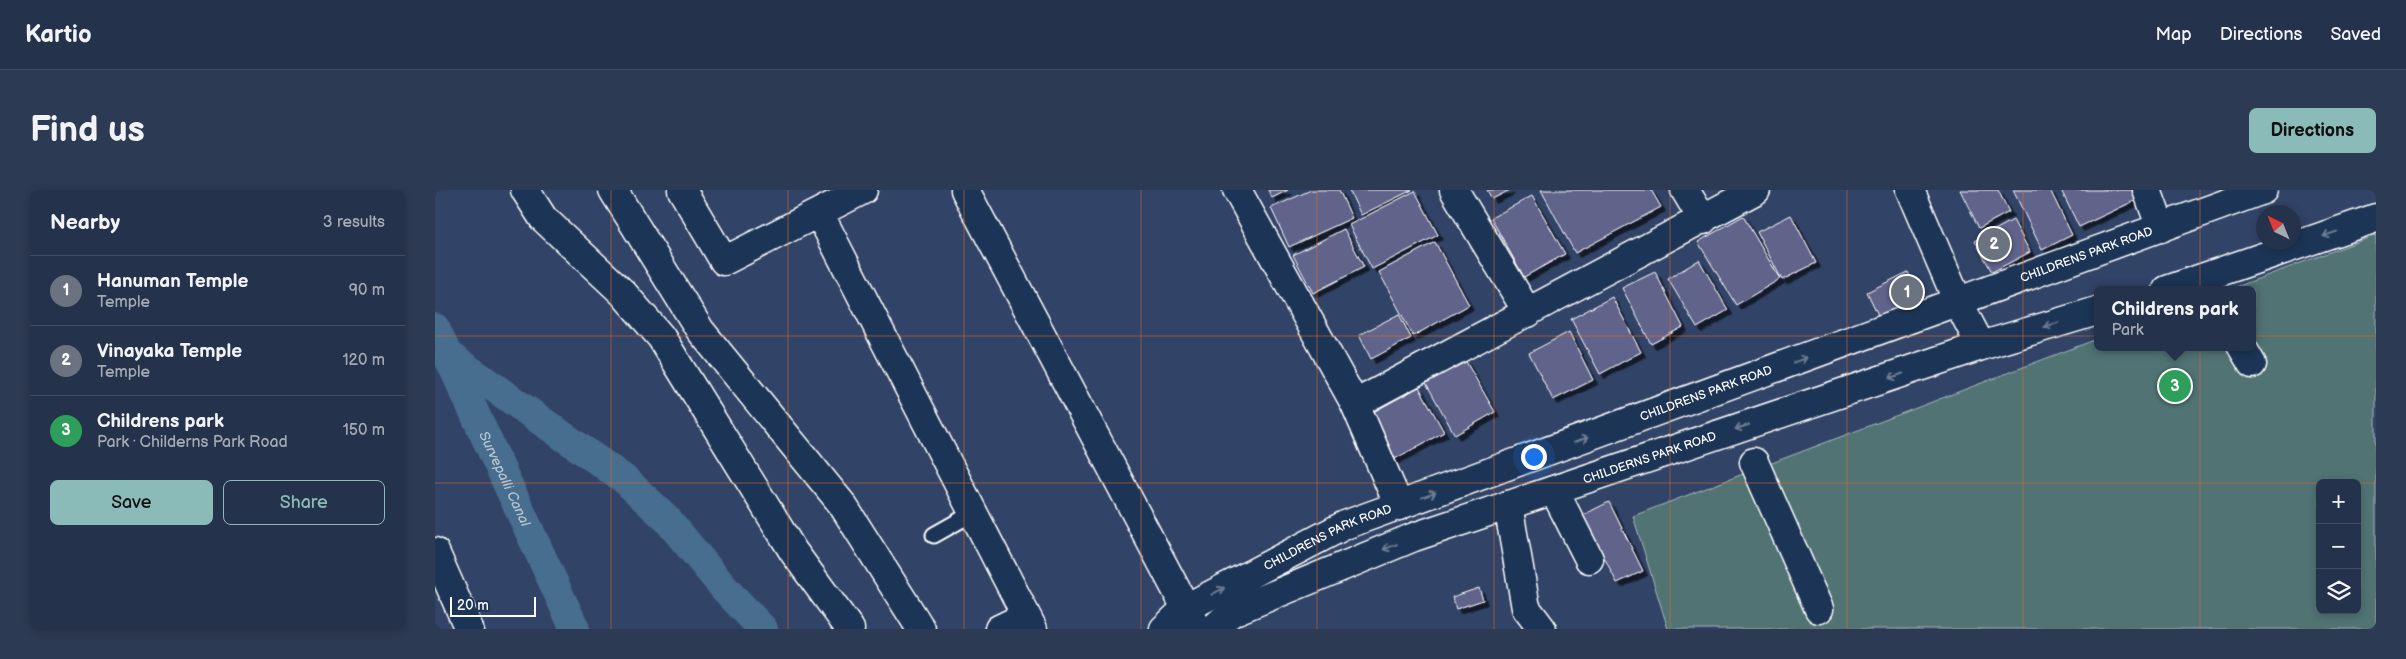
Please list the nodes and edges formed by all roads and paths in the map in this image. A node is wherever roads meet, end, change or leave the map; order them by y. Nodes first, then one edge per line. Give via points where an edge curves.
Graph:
1 (525, 190) edge
2 (613, 190) edge
3 (682, 190) edge
4 (863, 190) edge
5 (965, 190) edge
6 (1237, 190) edge
7 (1454, 190) edge
8 (1685, 190) edge
9 (1756, 190) edge
10 (1910, 190) edge
11 (2147, 190) edge
12 (2263, 190) edge
13 (819, 213) junction
14 (2376, 218) edge
15 (1703, 220) junction
16 (2161, 228) junction
17 (2205, 284) edge
18 (2192, 286) edge
19 (1959, 302) junction
20 (2094, 312) edge
21 (1528, 313) junction
22 (1981, 346) junction
23 (1355, 404) junction
24 (1755, 462) dead end
25 (1554, 490) junction
26 (1509, 505) junction
27 (1399, 506) junction
28 (973, 513) junction
29 (933, 535) dead end
30 (435, 552) edge
31 (1589, 559) dead end
32 (1819, 609) dead end
33 (1192, 618) edge
34 (1029, 622) edge
35 (469, 629) edge
36 (851, 629) edge
37 (921, 629) edge
38 (999, 629) edge
39 (1164, 629) edge
40 (1213, 629) edge
41 (1542, 629) edge

1 - 36 street via 543,218 623,293 661,337 793,551
2 - 37 street via 700,330 843,504
3 - 13 street via 724,261
4 - 13 street
5 - 33 street
6 - 23 street
7 - 21 street
8 - 15 street
9 - 15 street
10 - 19 street
11 - 16 street
12 - 16 street, CHILDRENS PARK ROAD
13 - 28 street
14 -> 17 street
15 - 21 street
16 - 19 street, CHILDRENS PARK ROAD
17 - 18 street
19 - 22 street
27 -> 19 street, CHILDRENS PARK ROAD
20 -> 22 street, CHILDERNS PARK ROAD
21 - 23 street
22 -> 25 street, CHILDERNS PARK ROAD
23 - 27 street
24 - 32 street
25 - 26 street, CHILDERNS PARK ROAD
25 - 31 street
26 -> 40 street, CHILDERNS PARK ROAD via 1414,537 1232,612
26 - 41 street via 1527,608
33 -> 27 street, CHILDRENS PARK ROAD via 1345,525
28 - 29 lane
28 - 34 street
30 - 35 street
33 - 39 street, CHILDRENS PARK ROAD
34 - 38 street

